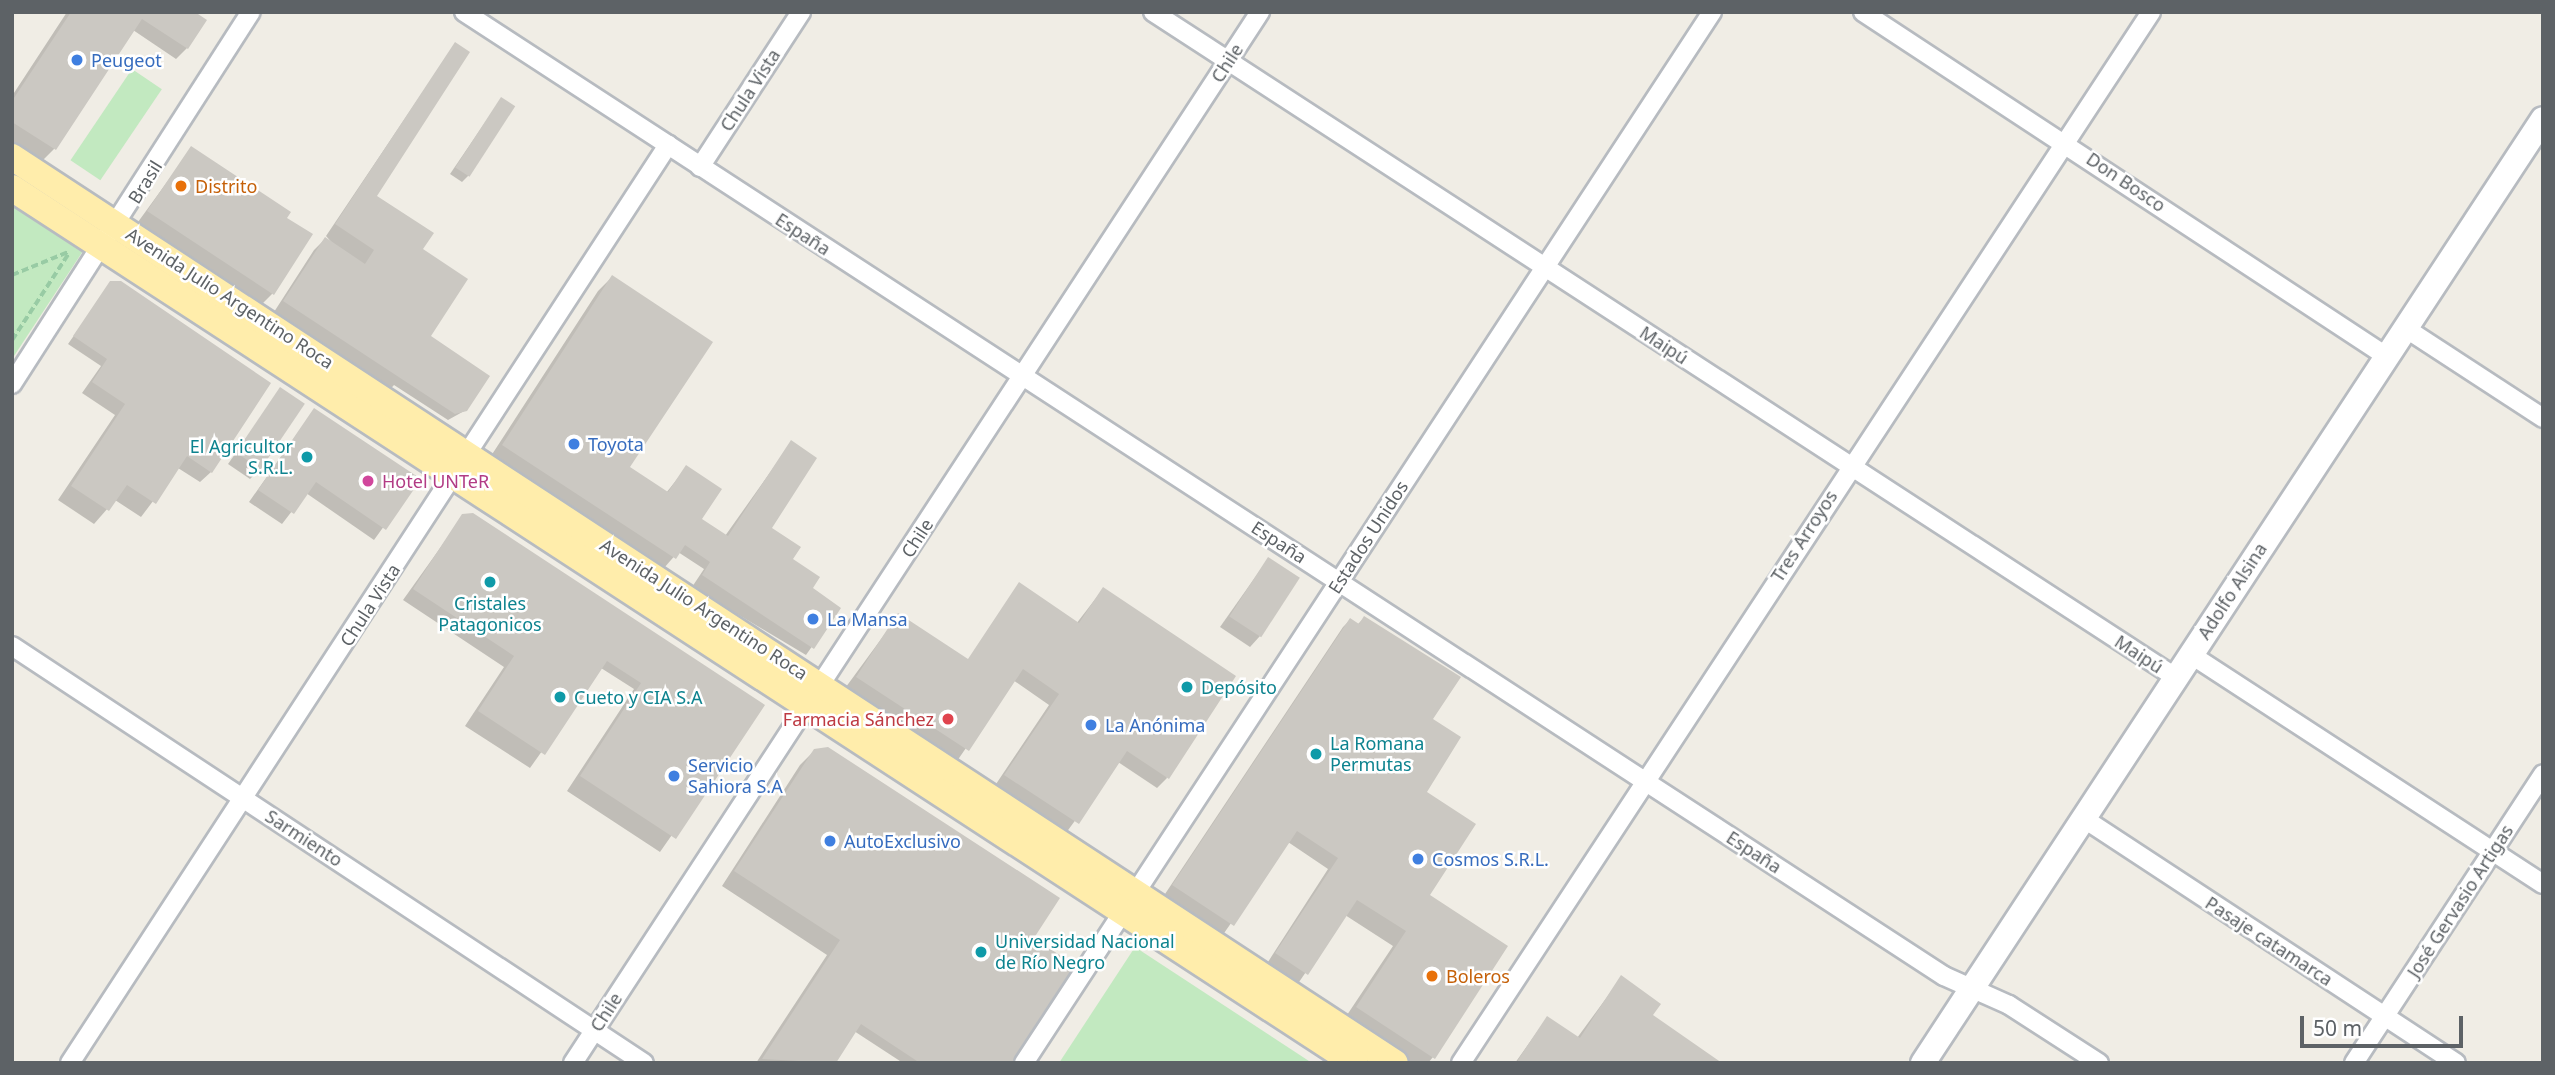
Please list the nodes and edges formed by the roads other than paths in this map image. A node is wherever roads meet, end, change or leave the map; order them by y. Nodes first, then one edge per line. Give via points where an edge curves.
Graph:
1 (251, 12) edge
2 (464, 12) edge
3 (801, 12) edge
4 (1153, 12) edge
5 (1260, 12) edge
6 (1712, 12) edge
7 (1863, 12) edge
8 (2151, 12) edge
9 (1228, 61) junction
10 (2543, 119) edge
11 (2066, 141) junction
12 (668, 145) junction
13 (12, 157) edge
14 (700, 167) junction
15 (12, 188) edge
16 (118, 224) junction
17 (103, 247) junction
18 (1545, 267) junction
19 (2405, 328) junction
20 (2386, 356) junction
21 (1023, 376) junction
22 (12, 384) edge
23 (2543, 418) edge
24 (461, 465) junction
25 (1850, 466) junction
26 (1339, 582) junction
27 (12, 646) edge
28 (2190, 654) junction
29 (2175, 677) junction
30 (813, 696) junction
31 (2543, 774) edge
32 (1645, 781) junction
33 (243, 798) junction
34 (2083, 818) junction
35 (2493, 851) junction
36 (2543, 884) edge
37 (1129, 902) junction
38 (1972, 988) junction
39 (2384, 1017) junction
40 (595, 1030) junction
41 (70, 1063) edge
42 (573, 1063) edge
43 (644, 1063) edge
44 (1024, 1063) edge
45 (1355, 1063) edge
46 (1395, 1063) edge
47 (1461, 1063) edge
48 (1923, 1063) edge
49 (2099, 1063) edge
50 (2354, 1063) edge
51 (2456, 1063) edge

1 - 16 street, Brasil
2 - 12 street, España
3 - 14 street, Chula Vista
4 - 9 street, Maipú
5 - 9 street, Chile
6 - 18 street, Estados Unidos
7 - 11 street, Don Bosco
8 - 11 street, Tres Arroyos
9 - 18 street, Maipú
9 - 21 street, Chile
10 - 19 main road, Adolfo Alsina
11 - 20 street, Don Bosco
11 - 25 street, Tres Arroyos
12 - 14 street, España
12 - 24 street, Chula Vista
13 - 16 main road, Avenida Julio Argentino Roca
14 - 21 street, España
15 - 17 main road, Avenida Julio Argentino Roca
16 - 17 street, Brasil
16 - 24 main road, Avenida Julio Argentino Roca
17 - 22 street, Brasil
17 - 24 main road, Avenida Julio Argentino Roca
18 - 25 street, Maipú
18 - 26 street, Estados Unidos
19 - 20 main road, Adolfo Alsina
19 - 23 street
20 - 28 main road, Adolfo Alsina
21 - 26 street, España
21 - 30 street, Chile
24 - 30 main road, Avenida Julio Argentino Roca
24 - 33 street, Chula Vista
25 - 29 street, Maipú
25 - 32 street, Tres Arroyos
26 - 32 street, España
26 - 37 street, Estados Unidos
27 - 33 street, Sarmiento
28 - 29 main road, Adolfo Alsina
28 - 35 street, Maipú
29 - 34 main road, Adolfo Alsina
30 - 37 main road, Avenida Julio Argentino Roca
30 - 40 street, Chile
31 - 35 street, José Gervasio Artigas
32 - 38 street, España via 1944,976
32 - 47 street, Tres Arroyos
33 - 40 street, Sarmiento
33 - 41 street, Chula Vista
34 - 38 main road, Adolfo Alsina
34 - 39 street, Pasaje catamarca
35 - 36 street, Maipú
35 - 39 street, José Gervasio Artigas
37 - 44 street, Estados Unidos
37 - 45 main road, Avenida Julio Argentino Roca
37 - 46 main road, Avenida Julio Argentino Roca
38 - 48 main road, Adolfo Alsina
38 - 49 street, España via 2009,1005
39 - 50 street, José Gervasio Artigas
39 - 51 street, Pasaje catamarca
40 - 42 street, Chile
40 - 43 street, Sarmiento

